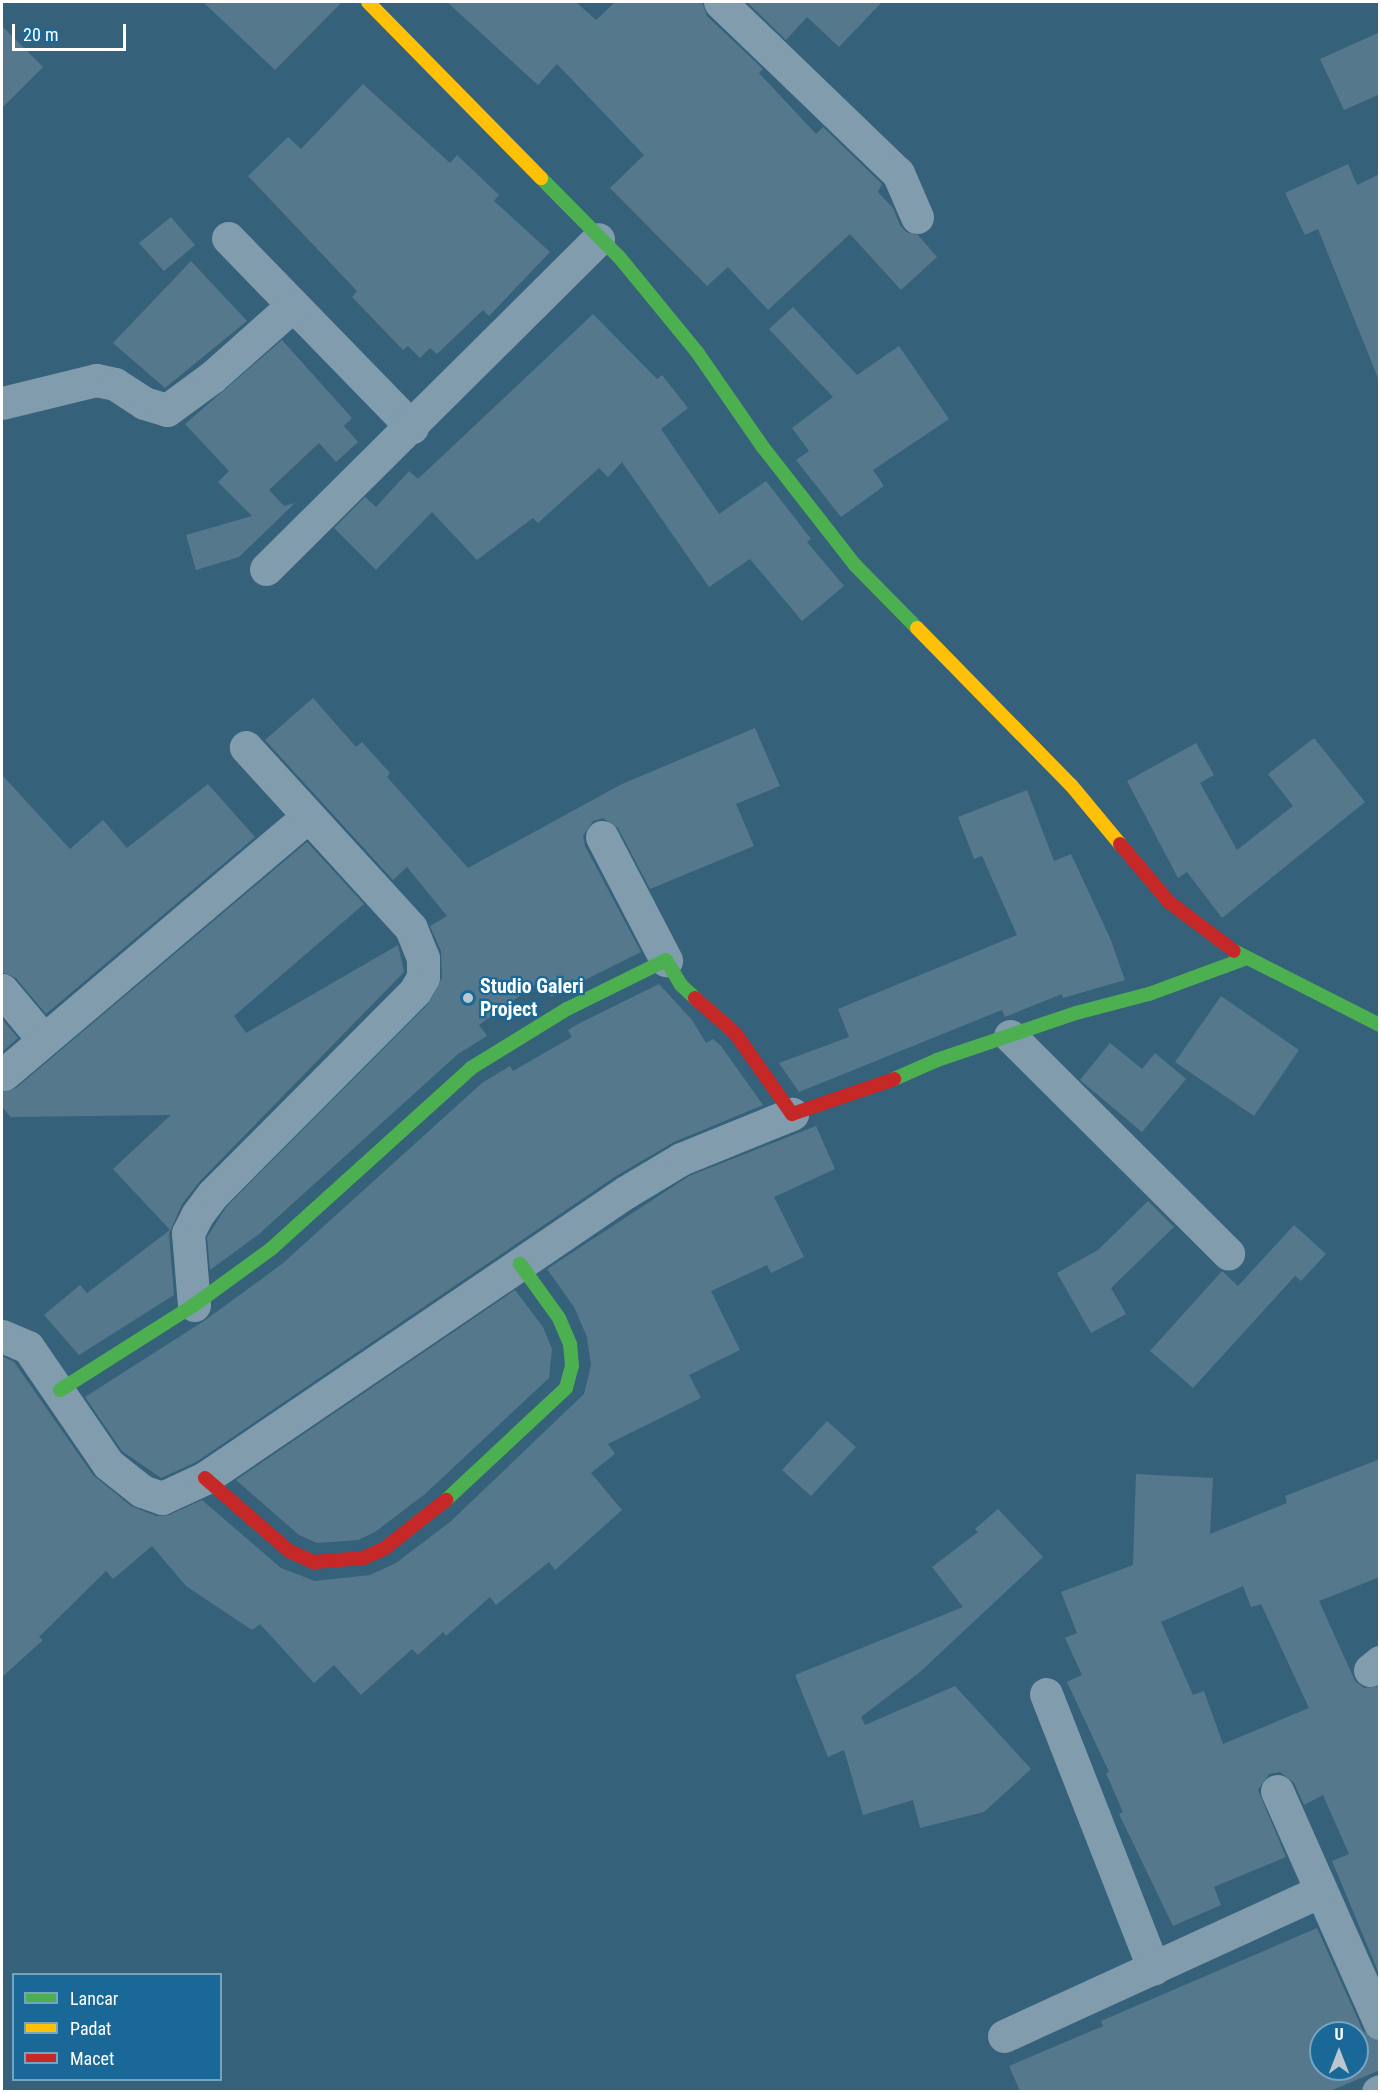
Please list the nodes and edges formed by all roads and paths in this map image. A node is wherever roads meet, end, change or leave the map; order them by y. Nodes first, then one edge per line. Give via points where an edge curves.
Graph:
1 (720, 2) edge
2 (374, 3) edge
3 (917, 217) dead end
4 (228, 238) dead end
5 (598, 239) junction
6 (294, 305) junction
7 (2, 403) edge
8 (412, 427) junction
9 (266, 568) dead end
10 (246, 747) dead end
11 (307, 817) junction
12 (602, 837) dead end
13 (1244, 959) junction
14 (666, 960) junction
15 (2, 990) edge
16 (1380, 1025) edge
17 (1010, 1036) junction
18 (43, 1039) junction
19 (4, 1074) dead end
20 (792, 1114) junction
21 (1228, 1253) dead end
22 (520, 1264) junction
23 (194, 1305) junction
24 (2, 1336) edge
25 (60, 1390) junction
26 (205, 1478) junction
27 (1046, 1694) dead end
28 (1276, 1791) dead end
29 (1319, 1892) junction
30 (1154, 1969) junction
31 (1380, 2023) edge
32 (1004, 2036) dead end

1 - 3 street via 897,173
2 - 5 street
4 - 6 street
5 - 8 street
5 - 13 street via 620,258 697,352 762,446 855,565 1071,785 1169,902
6 - 7 street via 212,377 167,410 144,403 115,384 96,380
6 - 8 street
8 - 9 street
10 - 11 street
11 - 18 street
11 - 23 street via 411,928 423,958 423,977 415,991 213,1194 197,1215 188,1233
12 - 14 street
13 - 16 street
13 - 17 street via 1149,994
14 - 20 street via 681,985 735,1033
14 - 23 street via 567,1009 471,1068 271,1249
15 - 18 street
17 - 20 street
17 - 21 street
18 - 19 street
20 - 22 street via 681,1159
22 - 26 street
22 - 26 street via 559,1318 570,1344 572,1366 566,1388 437,1508 385,1548 363,1558 314,1562 289,1551
23 - 25 street
24 - 25 street via 28,1347
25 - 26 street via 92,1445 108,1464 142,1491 162,1498
27 - 30 street
28 - 29 street
29 - 30 street
29 - 31 street
30 - 32 street

